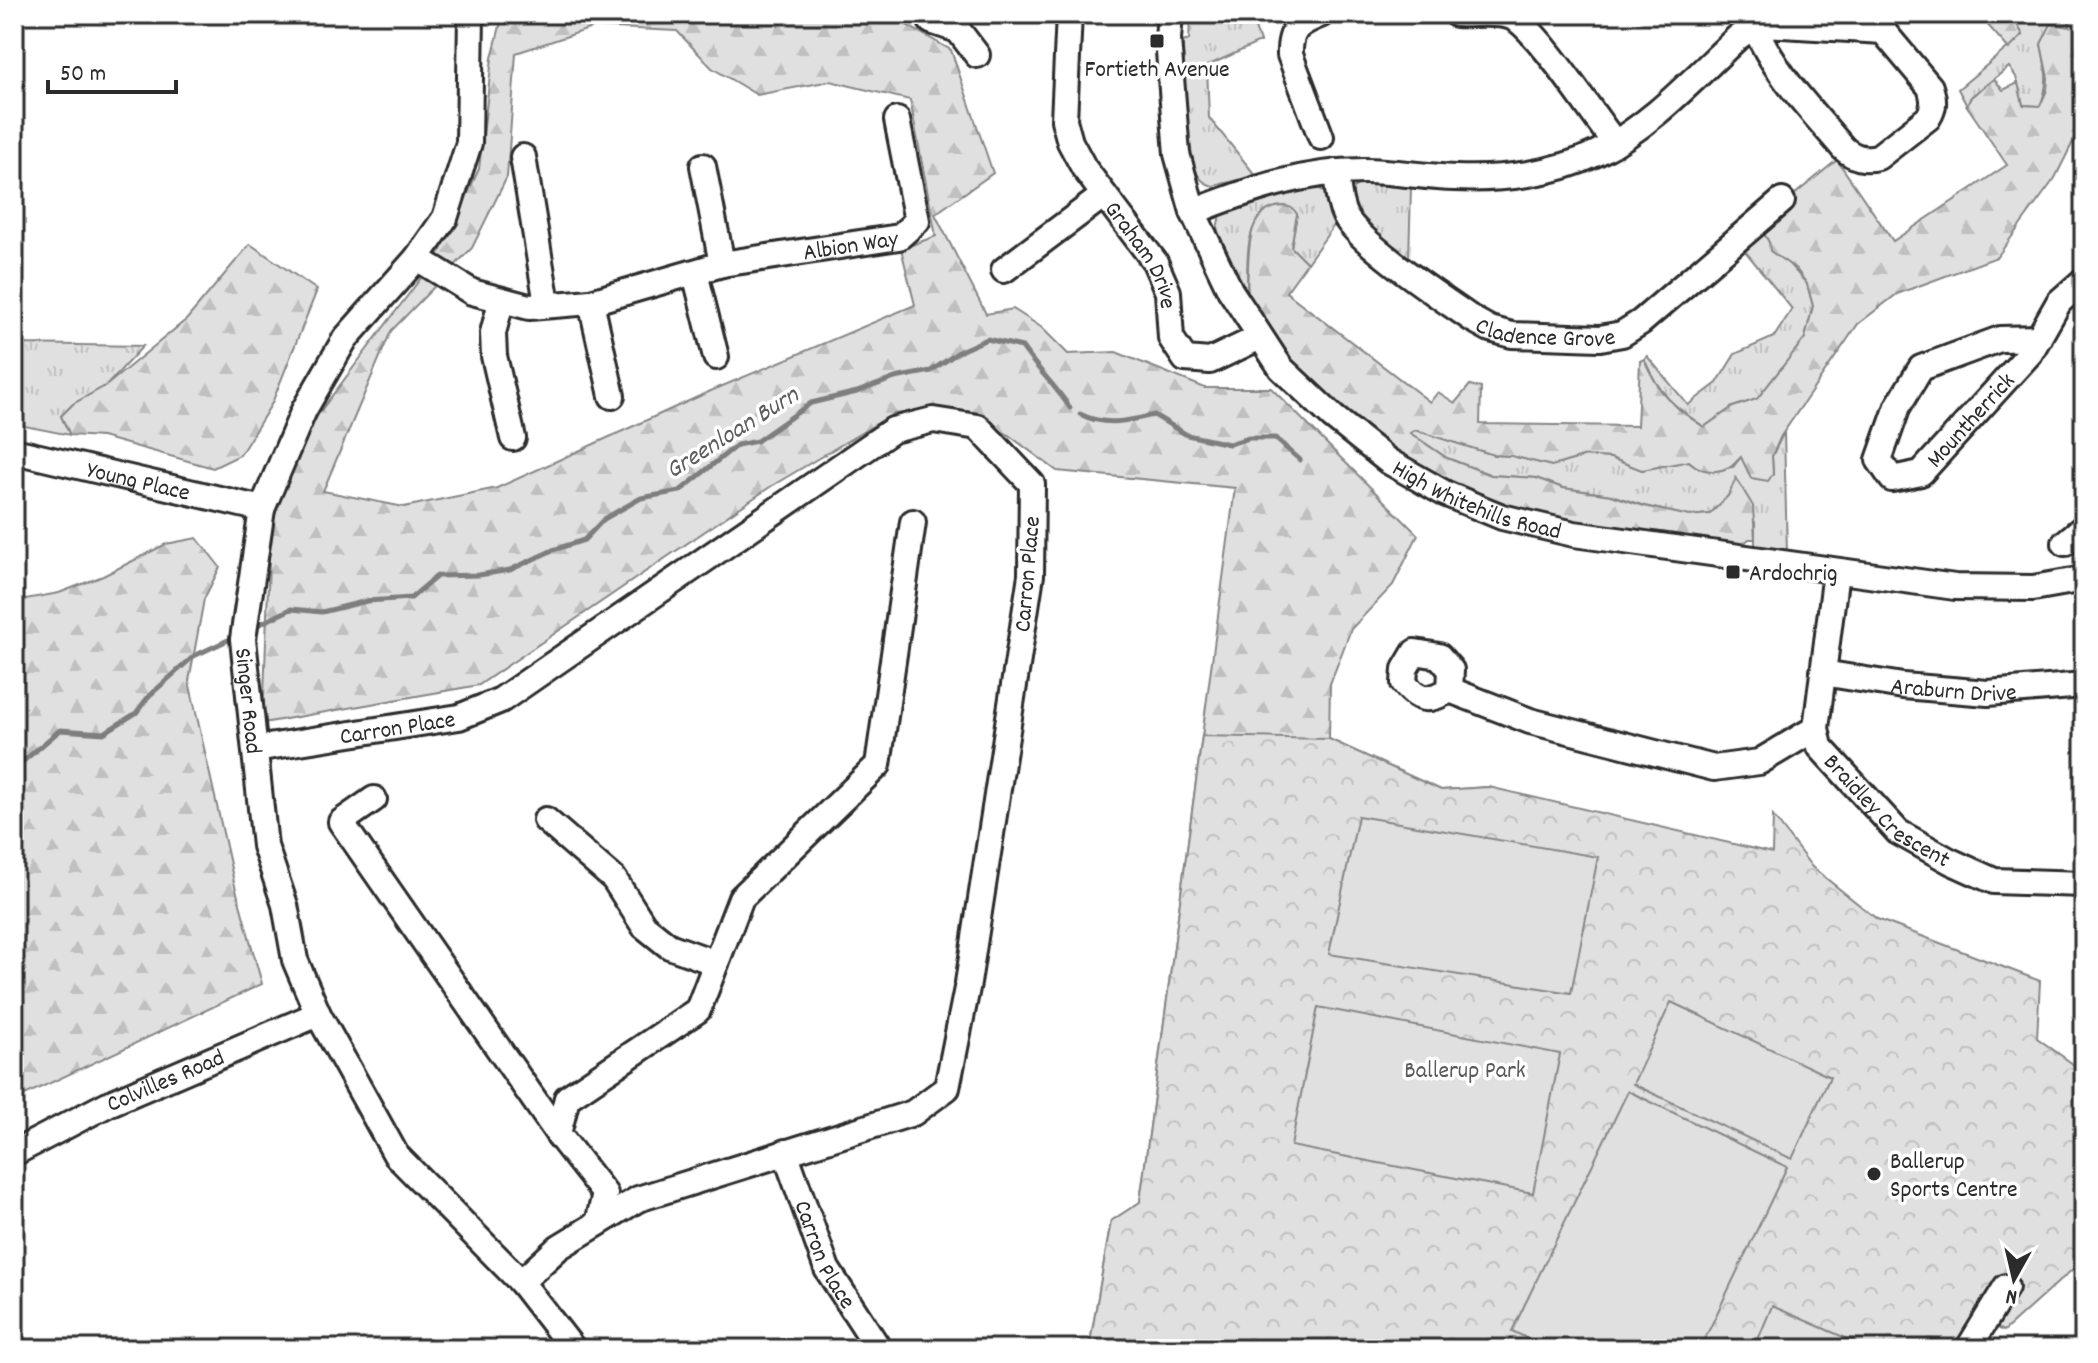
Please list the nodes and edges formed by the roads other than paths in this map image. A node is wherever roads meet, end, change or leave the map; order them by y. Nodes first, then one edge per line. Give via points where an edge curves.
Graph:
1 (471, 14) edge
2 (1069, 14) edge
3 (1170, 14) edge
4 (1322, 14) edge
5 (1456, 14) edge
6 (931, 21) dead end
7 (964, 22) edge
8 (1755, 27) junction
9 (977, 55) dead end
10 (897, 120) dead end
11 (1321, 137) dead end
12 (1615, 143) junction
13 (523, 157) dead end
14 (703, 166) dead end
15 (1336, 172) junction
16 (1104, 195) junction
17 (1782, 201) dead end
18 (1193, 212) junction
19 (417, 258) junction
20 (722, 264) junction
21 (1004, 270) dead end
22 (695, 273) junction
23 (2084, 280) edge
24 (501, 302) junction
25 (591, 302) junction
26 (547, 304) junction
27 (1260, 337) junction
28 (2039, 338) junction
29 (716, 357) dead end
30 (612, 396) dead end
31 (513, 438) dead end
32 (14, 451) edge
33 (262, 509) junction
34 (913, 522) dead end
35 (2084, 527) edge
36 (2065, 543) dead end
37 (1836, 572) junction
38 (2084, 579) edge
39 (1823, 673) junction
40 (2084, 685) edge
41 (1450, 690) dead end
42 (1816, 728) junction
43 (255, 749) junction
44 (374, 799) dead end
45 (546, 820) dead end
46 (2084, 884) edge
47 (716, 963) junction
48 (318, 1014) junction
49 (558, 1134) junction
50 (785, 1152) junction
51 (14, 1153) edge
52 (598, 1223) junction
53 (521, 1282) junction
54 (2006, 1287) dead end
55 (573, 1349) edge
56 (879, 1349) edge
57 (1968, 1349) edge

1 - 19 street, Singer Road via 469,143 445,218
2 - 16 street via 1064,120 1070,142
3 - 18 street, High Whitehills Road via 1177,154
4 - 11 street via 1299,26 1290,43
5 - 12 street via 1519,21
6 - 7 street
7 - 9 street
8 - 8 street via 1777,68 1852,156 1878,157 1932,112 1930,87 1883,31
8 - 12 street
10 - 20 street, Albion Way via 917,221 899,237
12 - 15 street via 1561,166 1491,178
13 - 26 street
14 - 20 street
15 - 17 street, Cladence Grove via 1344,215 1364,239 1472,319 1512,335 1622,334
15 - 18 street via 1257,187
16 - 21 street, Graham Drive
16 - 27 street, Graham Drive via 1155,262 1168,292 1171,338 1185,359 1210,361
18 - 27 street, High Whitehills Road via 1230,290
19 - 24 street, Albion Way via 472,292
19 - 33 street, Singer Road via 345,339 304,410
20 - 22 street, Albion Way
22 - 25 street, Albion Way
22 - 29 street
23 - 28 street, Mountherrick via 2059,302
24 - 26 street, Albion Way
24 - 31 street via 494,356
25 - 26 street, Albion Way
25 - 30 street
27 - 37 street, High Whitehills Road via 1281,368 1388,461 1444,493 1502,517 1574,534
28 - 28 street, Mountherrick via 1921,473 1892,479 1879,460 1898,406 1921,368 2000,339
32 - 33 street, Young Place
33 - 43 street, Singer Road via 243,639
34 - 47 street via 878,765 741,898
35 - 36 street
37 - 38 street, High Whitehills Road via 1981,588 2033,588
37 - 39 street, Braidley Crescent
39 - 40 street, Araburn Drive via 1988,693
39 - 42 street, Braidley Crescent
41 - 42 street via 1530,721 1714,768 1759,762
42 - 46 street, Braidley Crescent via 1820,747 1898,832 1994,881
43 - 48 street, Singer Road via 265,846 285,905 295,960
43 - 50 street, Carron Place via 459,717 501,700 893,430 933,420 978,427 1032,484 1031,575 947,1088 913,1113
44 - 49 street via 341,822
45 - 47 street via 614,879 644,926 669,946
47 - 49 street via 698,1010 567,1098
48 - 51 street, Colvilles Road via 108,1104
48 - 53 street, Singer Road via 396,1155
49 - 52 street via 605,1194
50 - 52 street, Carron Place via 638,1199
50 - 56 street, Carron Place via 827,1269
52 - 53 street, Carron Place via 559,1247
53 - 55 street, Singer Road
54 - 57 street

